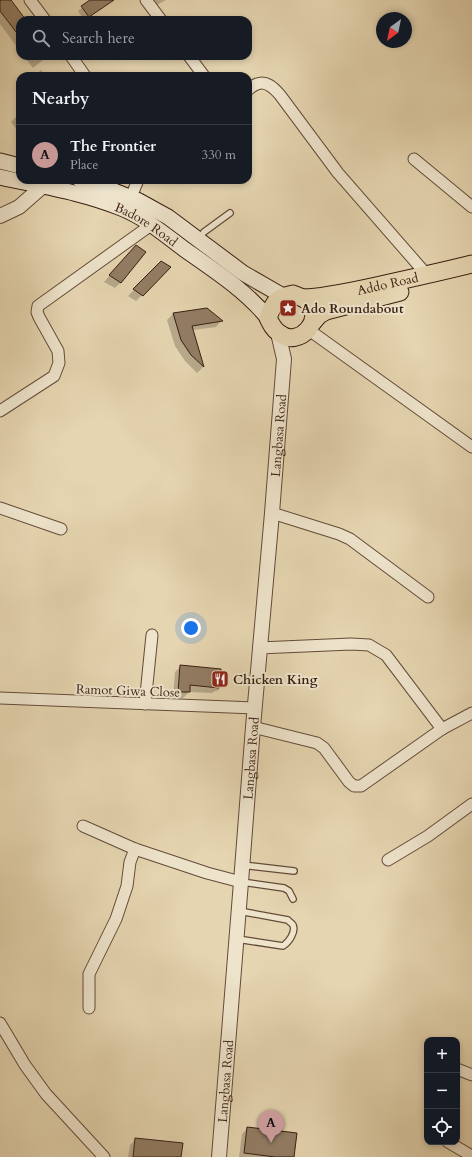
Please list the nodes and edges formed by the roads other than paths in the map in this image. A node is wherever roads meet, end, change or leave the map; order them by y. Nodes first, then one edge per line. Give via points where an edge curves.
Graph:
1 (30, 0) edge
2 (146, 0) edge
3 (42, 16) edge
4 (158, 16) edge
5 (74, 60) edge
6 (192, 60) edge
7 (82, 72) edge
8 (201, 72) edge
9 (252, 87) edge
10 (414, 158) dead end
11 (0, 161) edge
12 (16, 165) edge
13 (0, 177) edge
14 (16, 180) edge
15 (33, 184) edge
16 (94, 184) edge
17 (136, 184) edge
18 (43, 186) junction
19 (131, 197) junction
20 (472, 207) edge
21 (230, 213) dead end
22 (0, 216) edge
23 (151, 225) junction
24 (197, 239) junction
25 (472, 264) edge
26 (427, 275) junction
27 (472, 276) edge
28 (283, 296) junction
29 (303, 298) junction
30 (268, 318) junction
31 (305, 330) junction
32 (278, 332) junction
33 (284, 359) junction
34 (0, 411) edge
35 (472, 447) edge
36 (0, 508) edge
37 (272, 513) junction
38 (61, 528) dead end
39 (428, 597) dead end
40 (152, 634) dead end
41 (259, 648) junction
42 (0, 698) edge
43 (145, 704) junction
44 (255, 708) junction
45 (472, 712) edge
46 (252, 727) junction
47 (442, 729) junction
48 (472, 804) edge
49 (83, 826) dead end
50 (135, 849) junction
51 (388, 860) dead end
52 (242, 865) junction
53 (294, 871) dead end
54 (241, 882) junction
55 (293, 899) dead end
56 (239, 911) junction
57 (237, 939) junction
58 (89, 1008) dead end
59 (0, 1023) edge
60 (460, 1070) edge
61 (472, 1075) edge
62 (453, 1145) edge
63 (472, 1156) edge
64 (104, 1157) edge
65 (219, 1157) edge

1 - 3 street
2 - 4 street
5 - 7 street
6 - 8 street
9 - 26 street via 257,83 274,88 338,173
10 - 20 street
11 - 12 main road
13 - 14 main road, Badore Road
15 - 18 main road, Badore Road
16 - 19 main road, Badore Road
17 - 19 street
18 - 22 street via 19,207
18 - 23 main road, Badore Road via 116,206
19 - 24 main road, Badore Road via 168,217
21 - 24 lane
23 - 30 main road, Badore Road via 233,284
23 - 34 street via 38,306 38,317 58,351 59,364 54,376
24 - 28 main road, Badore Road via 244,273
25 - 26 main road, Addo Road
26 - 29 main road, Addo Road via 327,296
27 - 31 main road, Addo Road via 326,311
28 - 29 main road via 293,294
28 - 30 main road via 272,307
29 - 31 main road via 313,310
30 - 32 main road
31 - 32 main road via 286,337
31 - 33 street
31 - 35 street
32 - 33 street
33 - 37 street, Langbasa Road
36 - 38 street
37 - 39 street via 350,539
37 - 41 street, Langbasa Road
40 - 43 street
41 - 44 street, Langbasa Road
41 - 47 street via 370,645 386,655
42 - 43 street, Ramot Giwa Close
43 - 44 street, Ramot Giwa Close
44 - 46 street, Langbasa Road
45 - 47 street
46 - 47 street via 318,743 354,786 362,786
46 - 52 street, Langbasa Road
48 - 51 street via 428,836
49 - 50 street
50 - 54 street
50 - 58 street via 116,919 89,974
52 - 53 lane
52 - 54 street, Langbasa Road
54 - 55 lane via 284,888
54 - 56 street, Langbasa Road
56 - 57 street, Langbasa Road
56 - 57 lane via 288,920 293,929 290,940 283,946
57 - 65 street, Langbasa Road
59 - 64 street via 46,1094
60 - 61 street
62 - 63 street

